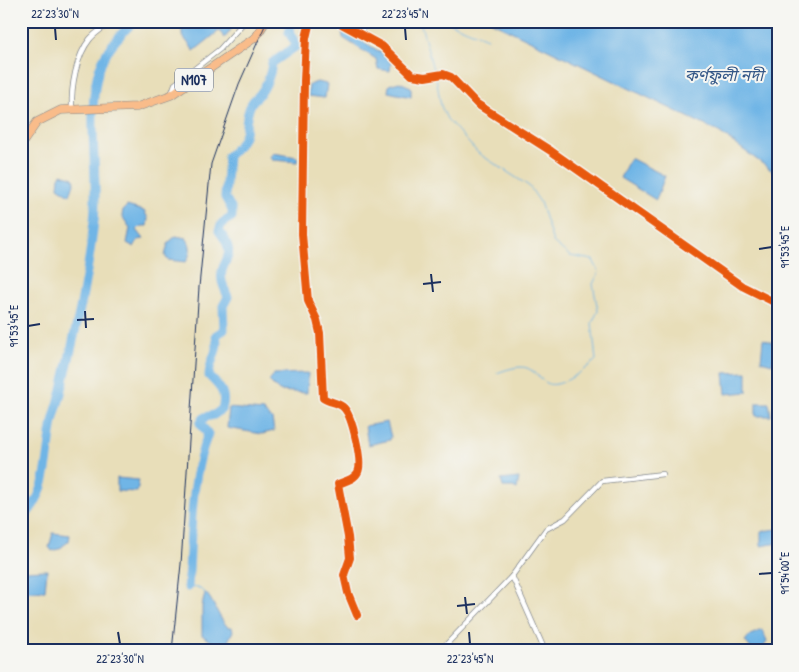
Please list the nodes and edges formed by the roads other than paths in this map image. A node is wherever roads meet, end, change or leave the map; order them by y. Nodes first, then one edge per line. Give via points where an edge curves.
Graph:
1 (112, 21) edge
2 (245, 21) edge
3 (266, 21) edge
4 (310, 21) edge
5 (336, 21) edge
6 (366, 21) edge
7 (360, 34) junction
8 (171, 94) junction
9 (76, 108) junction
10 (21, 145) edge
11 (778, 304) edge
12 (663, 474) dead end
13 (512, 576) junction
14 (357, 615) dead end
15 (440, 651) edge
16 (545, 651) edge

1 - 9 street via 86,46 72,89
2 - 8 street via 220,49 175,84
3 - 8 highway, N107 via 259,35
4 - 14 street via 305,59 302,217 307,294 319,326 323,398 340,404 346,410 359,457 357,474 338,484 350,558 344,575
5 - 7 street
6 - 7 street
7 - 11 street via 388,51 412,75 443,74 457,81 484,109 552,151 742,286
8 - 9 highway, N107 via 143,106
9 - 10 highway, N107 via 53,112 43,118
12 - 13 street via 602,481 565,519 546,530
13 - 15 street
13 - 16 street

